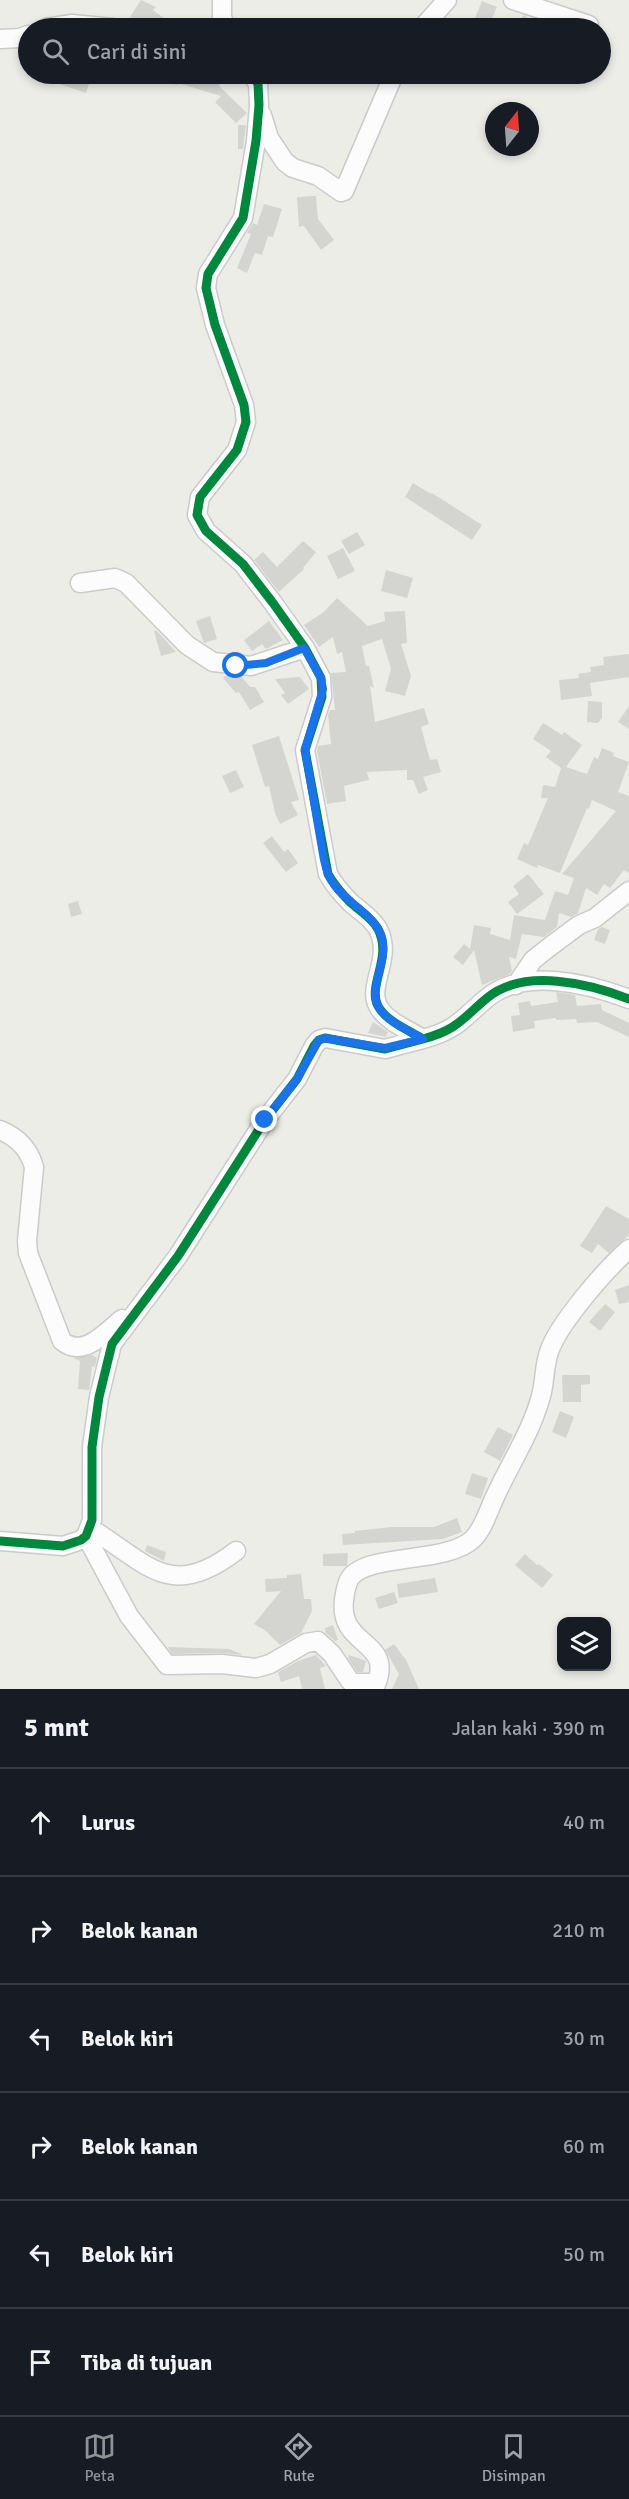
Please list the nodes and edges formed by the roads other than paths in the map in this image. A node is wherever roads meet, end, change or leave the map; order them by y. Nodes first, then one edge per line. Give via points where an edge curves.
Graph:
1 (222, 0) edge
2 (447, 0) edge
3 (513, 0) edge
4 (222, 18) edge
5 (432, 18) edge
6 (568, 18) edge
7 (0, 39) edge
8 (18, 39) edge
9 (258, 84) edge
10 (390, 84) edge
11 (259, 105) junction
12 (80, 583) dead end
13 (304, 648) junction
14 (629, 891) edge
15 (629, 910) edge
16 (596, 918) junction
17 (516, 985) junction
18 (629, 999) edge
19 (423, 1039) junction
20 (0, 1130) edge
21 (629, 1249) edge
22 (138, 1306) junction
23 (88, 1532) junction
24 (0, 1541) edge
25 (236, 1551) dead end
26 (375, 1686) edge

1 - 4 street
2 - 5 street
3 - 6 street
7 - 8 street
9 - 11 street
10 - 11 street via 341,192 318,176 285,162 269,138
11 - 13 street via 243,218 208,274 206,288 246,422 237,450 200,497 197,515 206,531 243,564
12 - 13 street via 115,578 126,583 187,645 213,662 251,666
13 - 19 street via 323,689 305,750 328,874 335,886 377,926 382,938 384,951 375,995 378,1006 393,1021
14 - 16 street
15 - 16 street
16 - 17 street via 534,960
17 - 18 street via 559,981
17 - 19 street via 489,996 452,1029
19 - 22 street via 385,1048 319,1040 178,1256
20 - 22 street via 23,1144 34,1167 28,1253 62,1341 69,1347 92,1343
21 - 26 street via 595,1284 556,1335 548,1352 535,1415 473,1539 443,1552 372,1564 359,1569 350,1579 343,1610 345,1623 378,1659 381,1667
22 - 23 street via 112,1344 105,1366 92,1447 92,1520
23 - 24 street via 81,1540 63,1546
23 - 25 street via 169,1575 210,1569
23 - 26 street via 129,1616 166,1665 256,1668 318,1641 350,1681

